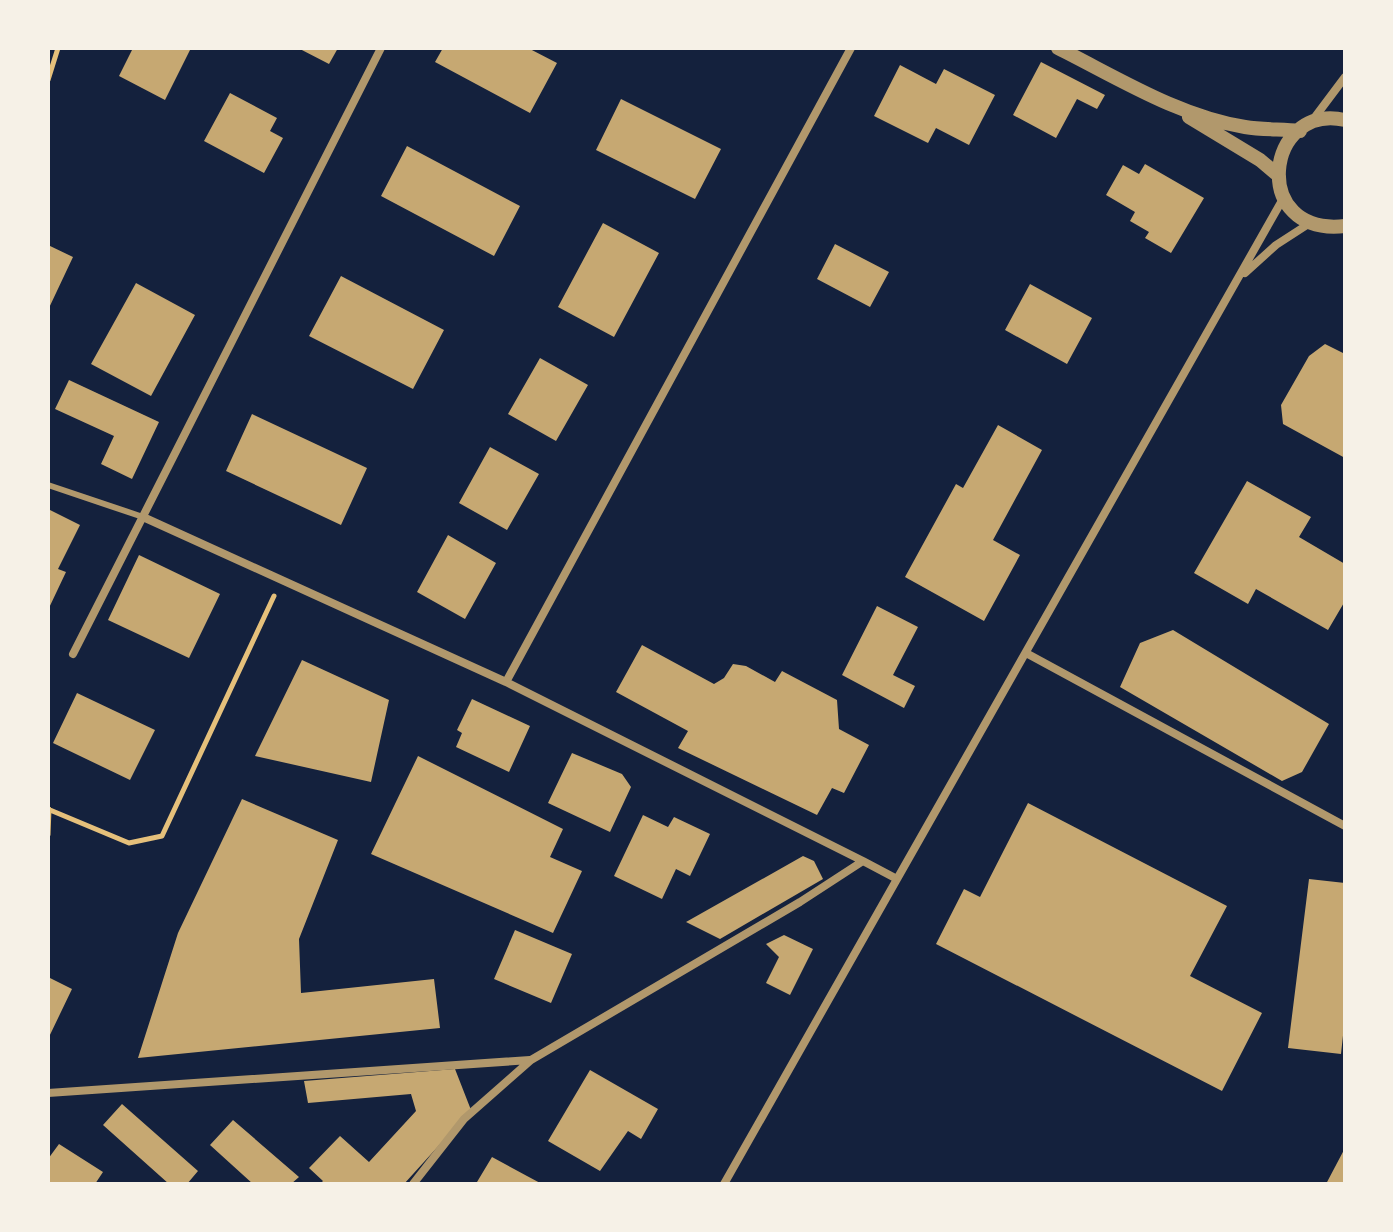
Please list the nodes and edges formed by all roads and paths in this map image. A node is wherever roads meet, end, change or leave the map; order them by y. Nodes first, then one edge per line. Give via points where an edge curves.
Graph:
1 (58, 48) edge
2 (381, 48) edge
3 (851, 48) edge
4 (1058, 48) edge
5 (1345, 77) edge
6 (48, 80) edge
7 (1172, 106) junction
8 (1345, 120) edge
9 (1305, 127) junction
10 (1279, 176) junction
11 (1284, 197) junction
12 (1310, 223) junction
13 (1345, 226) edge
14 (1239, 278) junction
15 (48, 485) edge
16 (143, 517) junction
17 (281, 580) junction
18 (1026, 653) junction
19 (73, 654) dead end
20 (506, 682) junction
21 (49, 809) edge
22 (1345, 826) edge
23 (48, 835) edge
24 (863, 861) junction
25 (897, 879) junction
26 (531, 1060) junction
27 (48, 1093) edge
28 (413, 1184) edge
29 (724, 1184) edge

1 - 6 path
2 - 16 street
3 - 20 street
4 - 7 street
5 - 9 street
7 - 9 street via 1246,127
7 - 10 street
8 - 9 street
9 - 10 street via 1283,149
10 - 11 street
11 - 12 street via 1295,214
11 - 14 street
12 - 13 street
12 - 14 street
14 - 18 street
15 - 16 lane
16 - 17 street
16 - 19 street
17 - 20 street
17 - 21 path via 162,836 129,843
18 - 22 street
18 - 25 street
20 - 24 street
21 - 23 path
24 - 25 street
24 - 26 street
25 - 29 street
26 - 27 street
26 - 28 street via 464,1119

